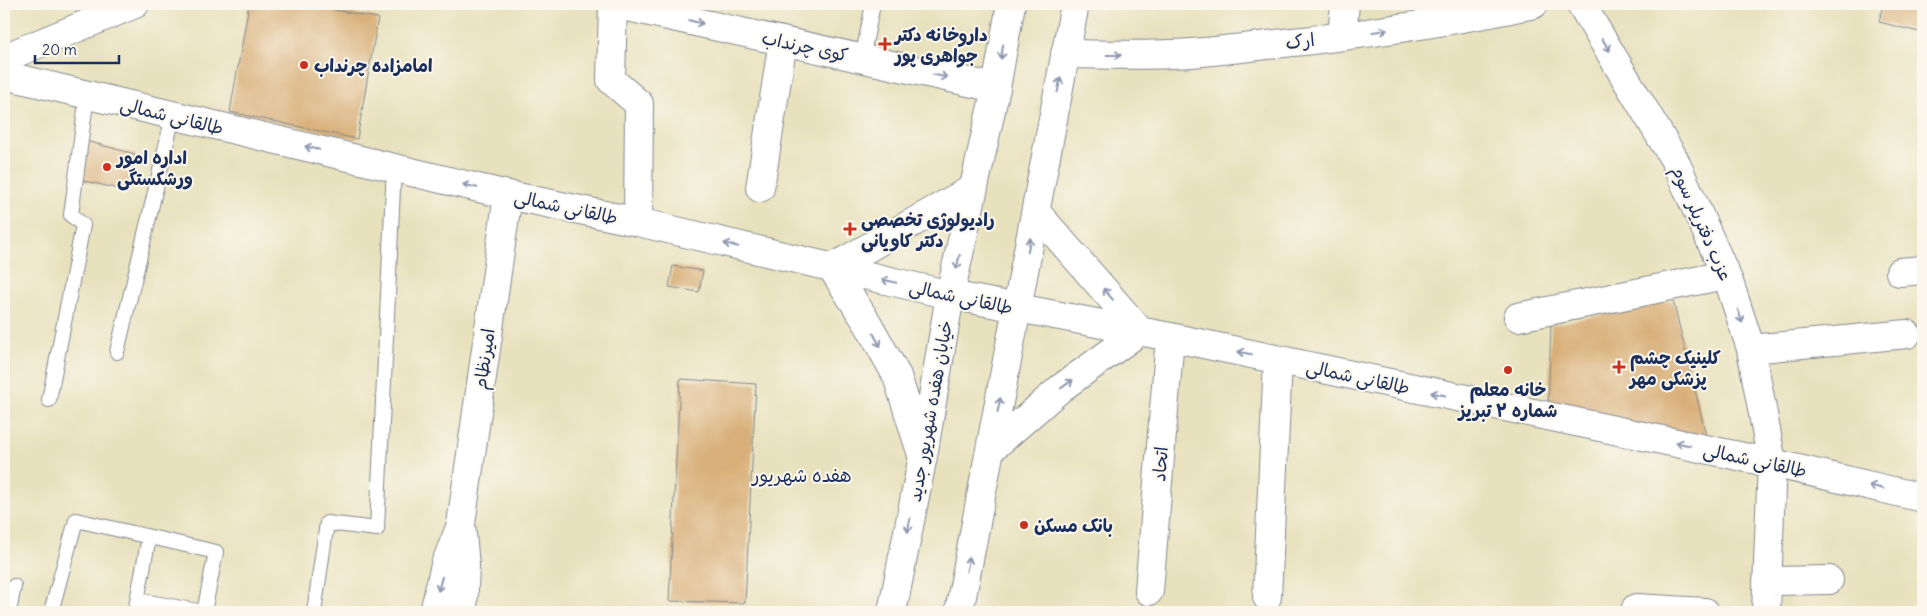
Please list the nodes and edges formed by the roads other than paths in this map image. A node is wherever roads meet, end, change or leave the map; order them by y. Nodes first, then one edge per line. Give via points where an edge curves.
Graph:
1 (135, 4) edge
2 (614, 4) edge
3 (873, 4) edge
4 (1011, 4) edge
5 (1075, 4) edge
6 (1345, 4) edge
7 (1534, 4) edge
8 (1581, 4) edge
9 (1342, 36) junction
10 (782, 41) junction
11 (1065, 54) junction
12 (4, 58) edge
13 (862, 59) junction
14 (4, 75) edge
15 (996, 88) junction
16 (87, 95) junction
17 (173, 116) junction
18 (394, 167) junction
19 (760, 188) dead end
20 (974, 188) junction
21 (508, 194) junction
22 (1036, 212) junction
23 (638, 222) junction
24 (832, 268) junction
25 (1725, 275) junction
26 (950, 295) junction
27 (1017, 309) junction
28 (1518, 316) dead end
29 (1140, 331) junction
30 (1907, 334) dead end
31 (1170, 337) junction
32 (1751, 349) junction
33 (117, 352) dead end
34 (1278, 360) junction
35 (49, 400) dead end
36 (990, 450) junction
37 (923, 456) junction
38 (1772, 463) junction
39 (1923, 498) edge
40 (462, 524) junction
41 (149, 537) junction
42 (1829, 580) dead end
43 (1767, 581) junction
44 (14, 586) dead end
45 (1149, 591) dead end
46 (1267, 597) dead end
47 (137, 606) edge
48 (1636, 608) dead end
49 (10, 612) edge
50 (51, 612) edge
51 (203, 612) edge
52 (314, 612) edge
53 (434, 612) edge
54 (463, 612) edge
55 (892, 612) edge
56 (959, 612) edge
57 (1705, 612) edge
58 (1766, 612) edge

1 - 12 main road
2 -> 10 main road, کوی چرنداب
2 - 23 main road via 611,80 639,104
3 - 13 lane
4 -> 15 main road, خیابان هفده شهریور جدید
5 - 11 main road
6 - 9 main road
9 -> 7 main road, ارک via 1478,16
8 -> 25 main road, عزب دفتریلر سوم via 1674,159
11 -> 9 main road, ارک via 1190,53
10 - 13 main road, کوی چرنداب
10 - 19 main road
22 -> 11 main road
13 -> 15 main road, کوی چرنداب
14 - 16 main road, طالقانی شمالی
15 - 20 main road, خیابان هفده شهریور جدید
16 - 17 main road, طالقانی شمالی
16 - 35 lane via 71,215 83,225
18 -> 17 main road, طالقانی شمالی
17 - 33 lane
21 -> 18 main road, طالقانی شمالی
18 - 52 lane via 377,528 327,523
20 - 24 main road
20 -> 26 main road, خیابان هفده شهریور جدید
21 - 23 main road, طالقانی شمالی
21 - 40 main road, امیرنظام
27 -> 22 main road
29 -> 22 main road
24 -> 23 main road, طالقانی شمالی
26 -> 24 main road, طالقانی شمالی
24 -> 37 main road via 897,376
25 - 28 main road
25 -> 32 main road, عزب دفتریلر سوم
26 - 27 main road, طالقانی شمالی
26 - 37 main road, خیابان هفده شهریور جدید
27 - 29 main road, طالقانی شمالی
36 -> 27 main road
29 - 31 main road, طالقانی شمالی
36 -> 29 main road via 1060,388
30 - 32 main road
34 -> 31 main road, طالقانی شمالی
31 - 45 main road, اتحاد
32 - 38 main road, عزب دفتریلر سوم
38 -> 34 main road, طالقانی شمالی
34 - 46 main road
56 -> 36 main road
37 -> 55 main road, خیابان هفده شهریور جدید
39 -> 38 main road, طالقانی شمالی
38 - 43 main road, عزب دفتریلر سوم
40 -> 53 main road via 446,565
40 - 54 main road via 465,565
41 - 47 lane
41 - 50 lane via 76,520
41 - 51 lane via 216,552
42 - 43 main road
43 - 58 main road, عزب دفتریلر سوم
44 - 49 lane
47 - 51 lane
48 - 57 main road

